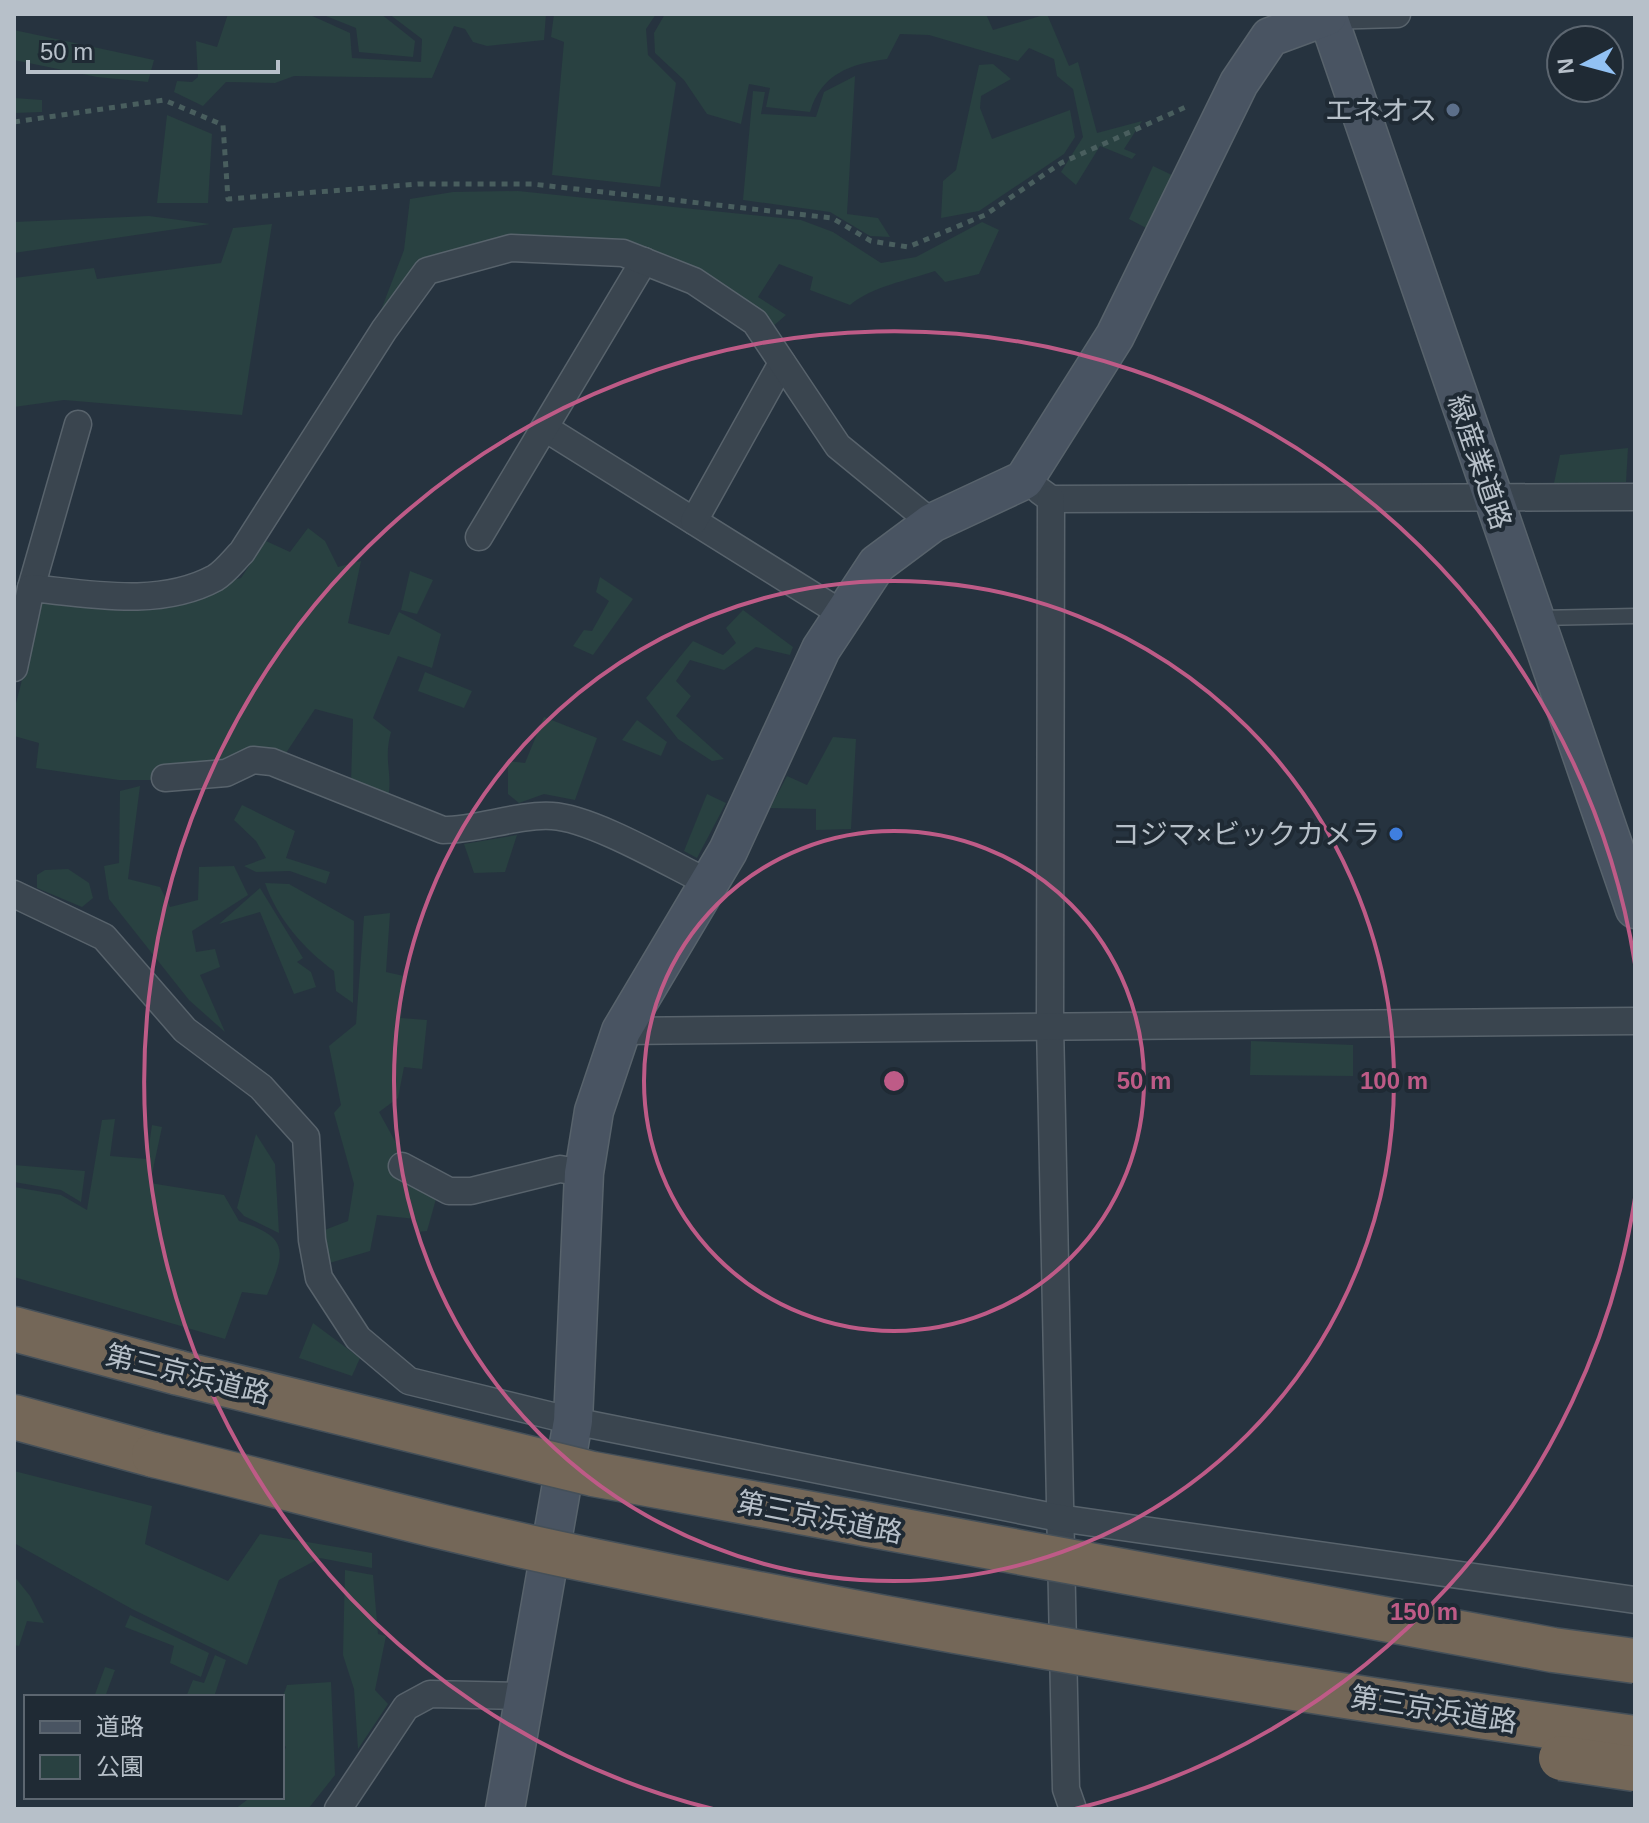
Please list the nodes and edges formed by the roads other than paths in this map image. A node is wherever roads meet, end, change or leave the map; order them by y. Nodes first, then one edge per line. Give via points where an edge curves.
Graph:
1 (1397, 14) edge
2 (1327, 15) edge
3 (644, 261) junction
4 (782, 363) junction
5 (78, 424) dead end
6 (545, 428) junction
7 (1038, 490) junction
8 (1492, 496) junction
9 (1635, 497) edge
10 (694, 521) junction
11 (932, 523) junction
12 (479, 537) dead end
13 (31, 588) junction
14 (844, 615) junction
15 (1635, 616) edge
16 (1534, 618) junction
17 (14, 668) edge
18 (165, 778) dead end
19 (709, 883) junction
20 (14, 894) edge
21 (1635, 909) edge
22 (1635, 1021) edge
23 (1050, 1024) junction
24 (621, 1031) junction
25 (402, 1166) dead end
26 (584, 1173) junction
27 (14, 1329) edge
28 (14, 1417) edge
29 (573, 1421) junction
30 (1059, 1518) junction
31 (1635, 1600) edge
32 (893, 1621) junction
33 (1635, 1661) edge
34 (525, 1696) junction
35 (1635, 1738) edge
36 (1635, 1769) edge
37 (338, 1809) edge
38 (505, 1809) edge
39 (1073, 1809) edge

1 - 2 street
2 - 7 street via 1270,37 1239,83
2 - 8 street, 緑産業道路
3 - 4 street via 694,281 755,322
3 - 6 street
3 - 13 street via 623,253 511,248 427,271 242,552 216,577 126,598
4 - 10 street
4 - 11 street via 838,446
5 - 13 street
6 - 10 street
6 - 12 street
7 - 8 street
7 - 11 street
7 - 23 street
8 - 9 street
8 - 16 street, 緑産業道路
10 - 14 street
11 - 14 street via 877,564
13 - 17 street
14 - 19 street via 821,649
15 - 16 lane
16 - 21 street, 緑産業道路
18 - 19 street via 226,773 253,760 272,762 443,830 551,816 578,822
19 - 24 street
20 - 29 street via 104,937 185,1030 261,1087 306,1137 319,1278 358,1338 409,1381
22 - 23 street
23 - 24 street
23 - 30 street
24 - 26 street via 594,1111
25 - 26 street via 449,1191 471,1191 560,1169
26 - 29 street
27 - 33 highway, 第三京浜道路, bridge via 593,1474
28 - 32 highway, 第三京浜道路, bridge via 584,1559
29 - 30 street
29 - 34 street
30 - 31 street
30 - 39 street via 1066,1789
32 - 35 highway, 第三京浜道路, bridge
32 - 36 highway, bridge via 1177,1686 1482,1746
34 - 37 street via 430,1694 406,1707
34 - 38 street

